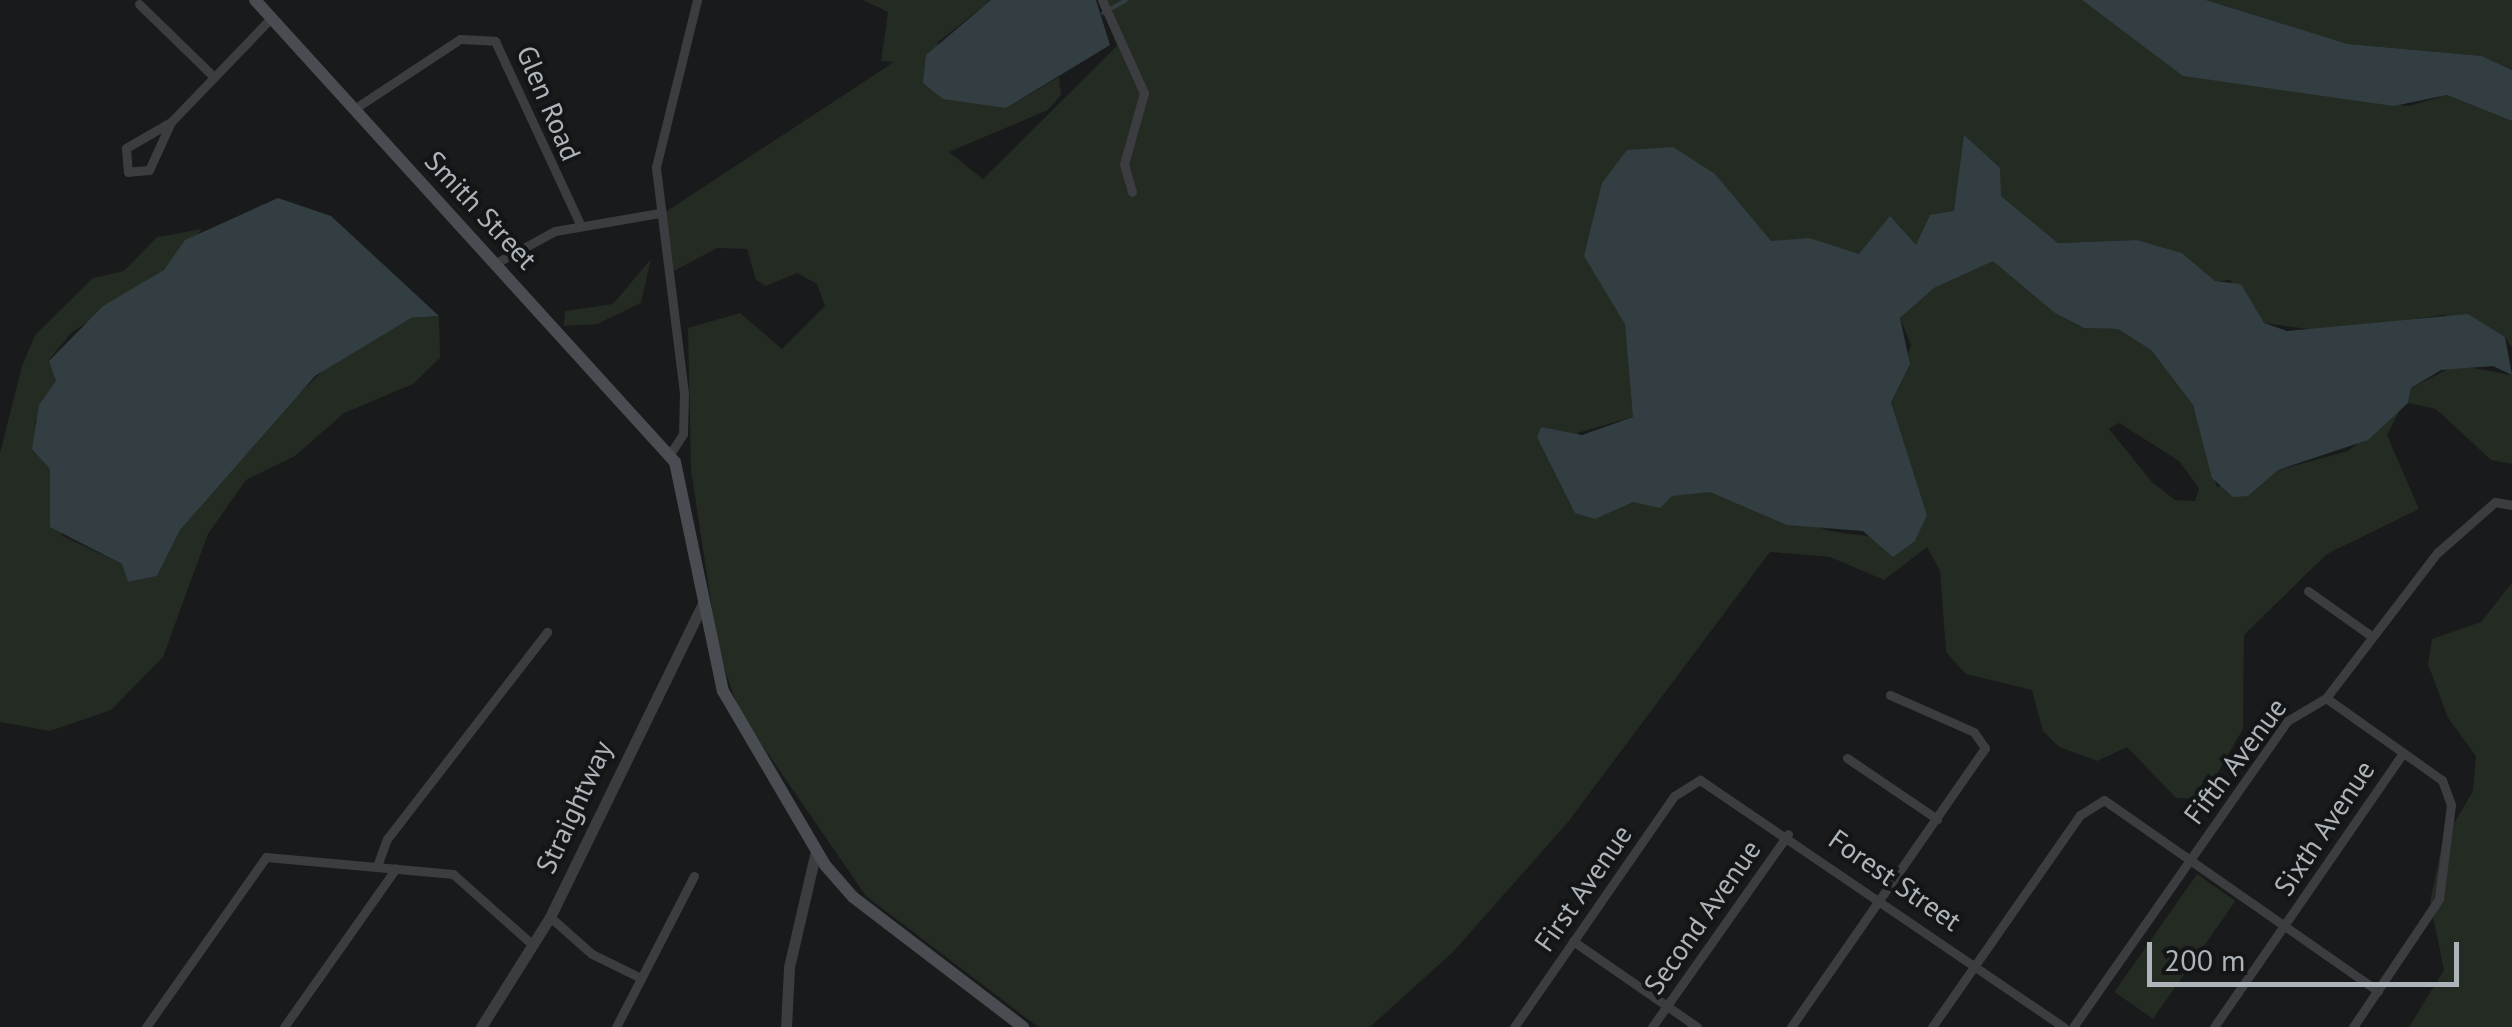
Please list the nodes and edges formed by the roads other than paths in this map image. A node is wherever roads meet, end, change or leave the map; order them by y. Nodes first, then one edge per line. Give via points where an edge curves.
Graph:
1 (254, 0) edge
2 (697, 0) edge
3 (139, 4) dead end
4 (1106, 8) edge
5 (271, 18) junction
6 (211, 74) junction
7 (354, 109) junction
8 (171, 122) junction
9 (1132, 192) dead end
10 (659, 213) junction
11 (580, 224) junction
12 (496, 263) junction
13 (670, 454) junction
14 (2512, 505) edge
15 (2308, 591) dead end
16 (703, 602) junction
17 (547, 632) dead end
18 (2370, 635) junction
19 (1890, 695) dead end
20 (2326, 698) junction
21 (2403, 753) junction
22 (1847, 758) dead end
23 (1695, 780) joint
24 (1937, 819) junction
25 (1788, 834) junction
26 (816, 852) junction
27 (2191, 858) junction
28 (377, 866) junction
29 (396, 868) junction
30 (694, 876) dead end
31 (1882, 898) junction
32 (550, 917) junction
33 (2284, 926) junction
34 (1573, 941) junction
35 (533, 945) junction
36 (1976, 964) junction
37 (641, 978) junction
38 (2378, 992) junction
39 (1667, 1006) junction
40 (146, 1027) edge
41 (284, 1027) edge
42 (481, 1027) edge
43 (616, 1027) edge
44 (786, 1027) edge
45 (1023, 1027) edge
46 (1514, 1027) edge
47 (1652, 1027) edge
48 (1697, 1027) edge
49 (1791, 1027) edge
50 (1932, 1027) edge
51 (2064, 1027) edge
52 (2073, 1027) edge
53 (2214, 1027) edge
54 (2353, 1027) edge

1 - 5 main road, Smith Street
2 - 10 street via 664,112
3 - 6 street
4 - 9 street via 1144,92 1124,164
5 - 6 street
5 - 7 main road, Smith Street
6 - 8 street
7 - 11 street, Glen Road via 460,39 495,41
7 - 12 main road, Smith Street
8 - 8 street via 126,148 128,172 149,170
10 - 11 street
10 - 13 street via 684,393 684,428
11 - 12 street
12 - 13 main road, Smith Street
13 - 16 main road via 686,489
14 - 18 street, Fifth Avenue via 2496,502 2436,553
15 - 18 street
16 - 26 main road via 732,713
16 - 32 street, Straightway via 681,632
17 - 28 street via 386,839
18 - 20 street, Fifth Avenue
19 - 24 street via 1985,742
20 - 21 street
20 - 27 street, Fifth Avenue via 2287,721
21 - 33 street, Sixth Avenue
21 - 38 street via 2438,777 2451,804 2447,878
22 - 24 street
23 - 25 street, Forest Street
23 - 34 street, First Avenue via 1674,796
24 - 31 street
25 - 31 street, Forest Street
25 - 39 street, Second Avenue
26 - 44 street via 789,967
26 - 45 main road via 853,897
27 - 33 street
27 - 36 street via 2097,801
27 - 52 street, Fifth Avenue
28 - 29 street
28 - 40 street via 266,857
29 - 35 street via 460,876
29 - 41 street
30 - 37 street
31 - 36 street, Forest Street
31 - 49 street
32 - 35 street, Straightway
32 - 37 street via 592,954
33 - 38 street
33 - 53 street, Sixth Avenue
34 - 39 street
34 - 46 street, First Avenue
35 - 42 street, Straightway
36 - 50 street
36 - 51 street, Forest Street
37 - 43 street
38 - 54 street
39 - 47 street, Second Avenue
39 - 48 street

